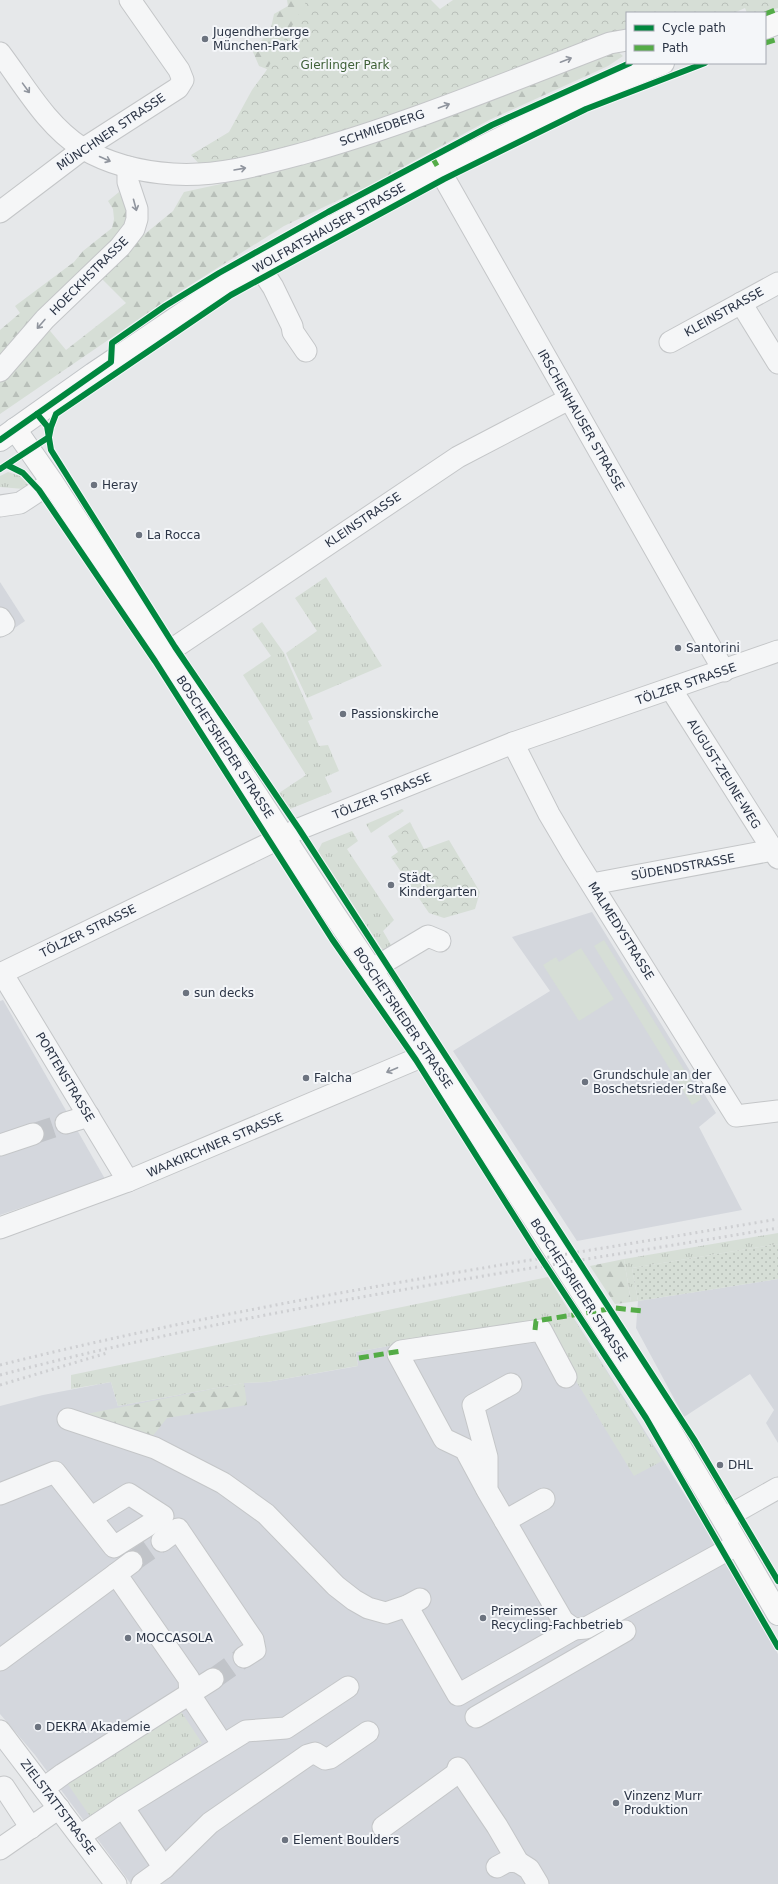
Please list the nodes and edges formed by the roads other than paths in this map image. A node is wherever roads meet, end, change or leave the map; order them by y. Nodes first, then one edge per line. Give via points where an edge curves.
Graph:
1 (130, 0) edge
2 (778, 23) edge
3 (766, 28) edge
4 (626, 40) edge
5 (0, 53) edge
6 (660, 64) edge
7 (83, 148) junction
8 (128, 167) junction
9 (439, 169) junction
10 (0, 212) edge
11 (259, 266) junction
12 (778, 283) edge
13 (741, 303) junction
14 (670, 342) dead end
15 (306, 351) dead end
16 (778, 363) edge
17 (0, 371) edge
18 (569, 399) junction
19 (8, 435) edge
20 (52, 482) junction
21 (0, 506) edge
22 (0, 618) edge
23 (0, 626) edge
24 (778, 651) edge
25 (165, 654) junction
26 (724, 671) junction
27 (671, 689) junction
28 (513, 743) junction
29 (283, 837) junction
30 (775, 854) edge
31 (592, 884) junction
32 (440, 941) dead end
33 (371, 970) junction
34 (1, 974) edge
35 (428, 1054) junction
36 (778, 1111) edge
37 (89, 1116) junction
38 (66, 1123) tunnel mouth
39 (33, 1134) tunnel mouth
40 (0, 1145) edge
41 (128, 1181) junction
42 (0, 1228) edge
43 (566, 1377) dead end
44 (511, 1384) dead end
45 (68, 1419) dead end
46 (778, 1488) edge
47 (487, 1490) junction
48 (0, 1494) edge
49 (544, 1499) dead end
50 (92, 1517) dead end
51 (724, 1519) junction
52 (505, 1521) junction
53 (162, 1540) tunnel mouth
54 (738, 1544) junction
55 (778, 1614) edge
56 (580, 1628) junction
57 (625, 1632) dead end
58 (592, 1650) junction
59 (244, 1657) tunnel mouth
60 (0, 1660) edge
61 (213, 1679) tunnel mouth
62 (348, 1687) dead end
63 (190, 1695) junction
64 (476, 1717) dead end
65 (0, 1731) edge
66 (368, 1732) dead end
67 (223, 1745) junction
68 (30, 1769) junction
69 (44, 1788) junction
70 (2, 1789) edge
71 (123, 1807) junction
72 (59, 1808) junction
73 (383, 1827) dead end
74 (31, 1828) junction
75 (80, 1836) junction
76 (0, 1849) edge
77 (518, 1862) junction
78 (497, 1867) dead end
79 (164, 1868) junction
80 (116, 1884) edge
81 (142, 1884) edge
82 (538, 1884) edge

1 - 7 street, MÜNCHNER STRASSE via 183,80 178,88
2 - 3 main road
8 -> 4 street, SCHMIEDBERG via 174,174 254,166 352,140 610,43
5 -> 7 street, SCHMIEDBERG via 63,136
6 - 9 main road, WOLFRATSHAUSER STRASSE via 571,102
7 -> 8 street, SCHMIEDBERG via 111,162
7 - 10 street, MÜNCHNER STRASSE
8 -> 17 street, HOECKHSTRASSE via 128,182 137,209 134,229 120,248 45,319
9 - 11 main road, WOLFRATSHAUSER STRASSE
9 - 18 street, IRSCHENHAUSER STRASSE
11 - 15 street via 273,287 293,332
11 - 19 main road, WOLFRATSHAUSER STRASSE via 225,285
12 - 13 street, KLEINSTRASSE
13 - 14 street, KLEINSTRASSE
13 - 16 street
18 - 25 street, KLEINSTRASSE via 458,457
18 - 26 street, IRSCHENHAUSER STRASSE
19 - 20 main road, BOSCHETSRIEDER STRASSE
20 - 21 street via 20,503
20 - 25 main road, BOSCHETSRIEDER STRASSE
22 - 23 street via 4,624
24 - 26 street, TÖLZER STRASSE
25 - 29 main road, BOSCHETSRIEDER STRASSE
26 - 27 street, TÖLZER STRASSE
27 - 28 street, TÖLZER STRASSE
27 - 30 street, AUGUST-ZEUNE-WEG
28 - 29 street, TÖLZER STRASSE
28 - 31 street, MALMEDYSTRASSE via 549,814
29 - 33 main road, BOSCHETSRIEDER STRASSE
29 - 34 street, TÖLZER STRASSE
30 - 31 street, SÜDENDSTRASSE via 726,860
31 - 36 street, MALMEDYSTRASSE via 736,1116
32 - 33 street via 428,936
33 - 35 main road, BOSCHETSRIEDER STRASSE
34 - 37 street, PORTENSTRASSE
35 -> 41 street, WAAKIRCHNER STRASSE
35 - 51 main road, BOSCHETSRIEDER STRASSE via 656,1407
37 - 38 street
37 - 41 street, PORTENSTRASSE
39 - 40 street
41 - 42 street, WAAKIRCHNER STRASSE
43 - 47 street via 541,1330 401,1351 398,1354 444,1439 465,1449
44 - 47 street via 473,1405 487,1457
45 - 56 street via 155,1448 223,1483 266,1514 336,1586 368,1608 386,1613 414,1602 458,1695
46 - 51 street
47 - 52 street
48 - 50 street via 55,1472
49 - 52 street
51 - 54 main road, BOSCHETSRIEDER STRASSE
52 - 56 street via 563,1621
53 - 59 street via 178,1529 253,1640 255,1650
54 - 55 main road, BOSCHETSRIEDER STRASSE
54 - 56 street
56 - 58 street
57 - 58 street
58 - 64 street
60 - 63 street via 124,1568 189,1679
61 - 63 street
62 - 67 street via 286,1728 246,1731
63 - 67 street
63 - 69 street
65 - 68 street, ZIELSTATTSTRASSE
66 - 79 street via 330,1758 326,1759 315,1753 308,1755 210,1822
67 - 71 street
68 - 69 street, ZIELSTATTSTRASSE
68 - 70 street
69 - 72 street, ZIELSTATTSTRASSE
70 - 74 street
71 - 75 street
71 - 79 street
72 - 74 street
72 - 75 street, ZIELSTATTSTRASSE
73 - 77 street via 459,1770 502,1820
74 - 76 street
75 - 80 street, ZIELSTATTSTRASSE
77 - 78 street via 508,1861
77 - 82 street via 529,1869
79 - 81 street

